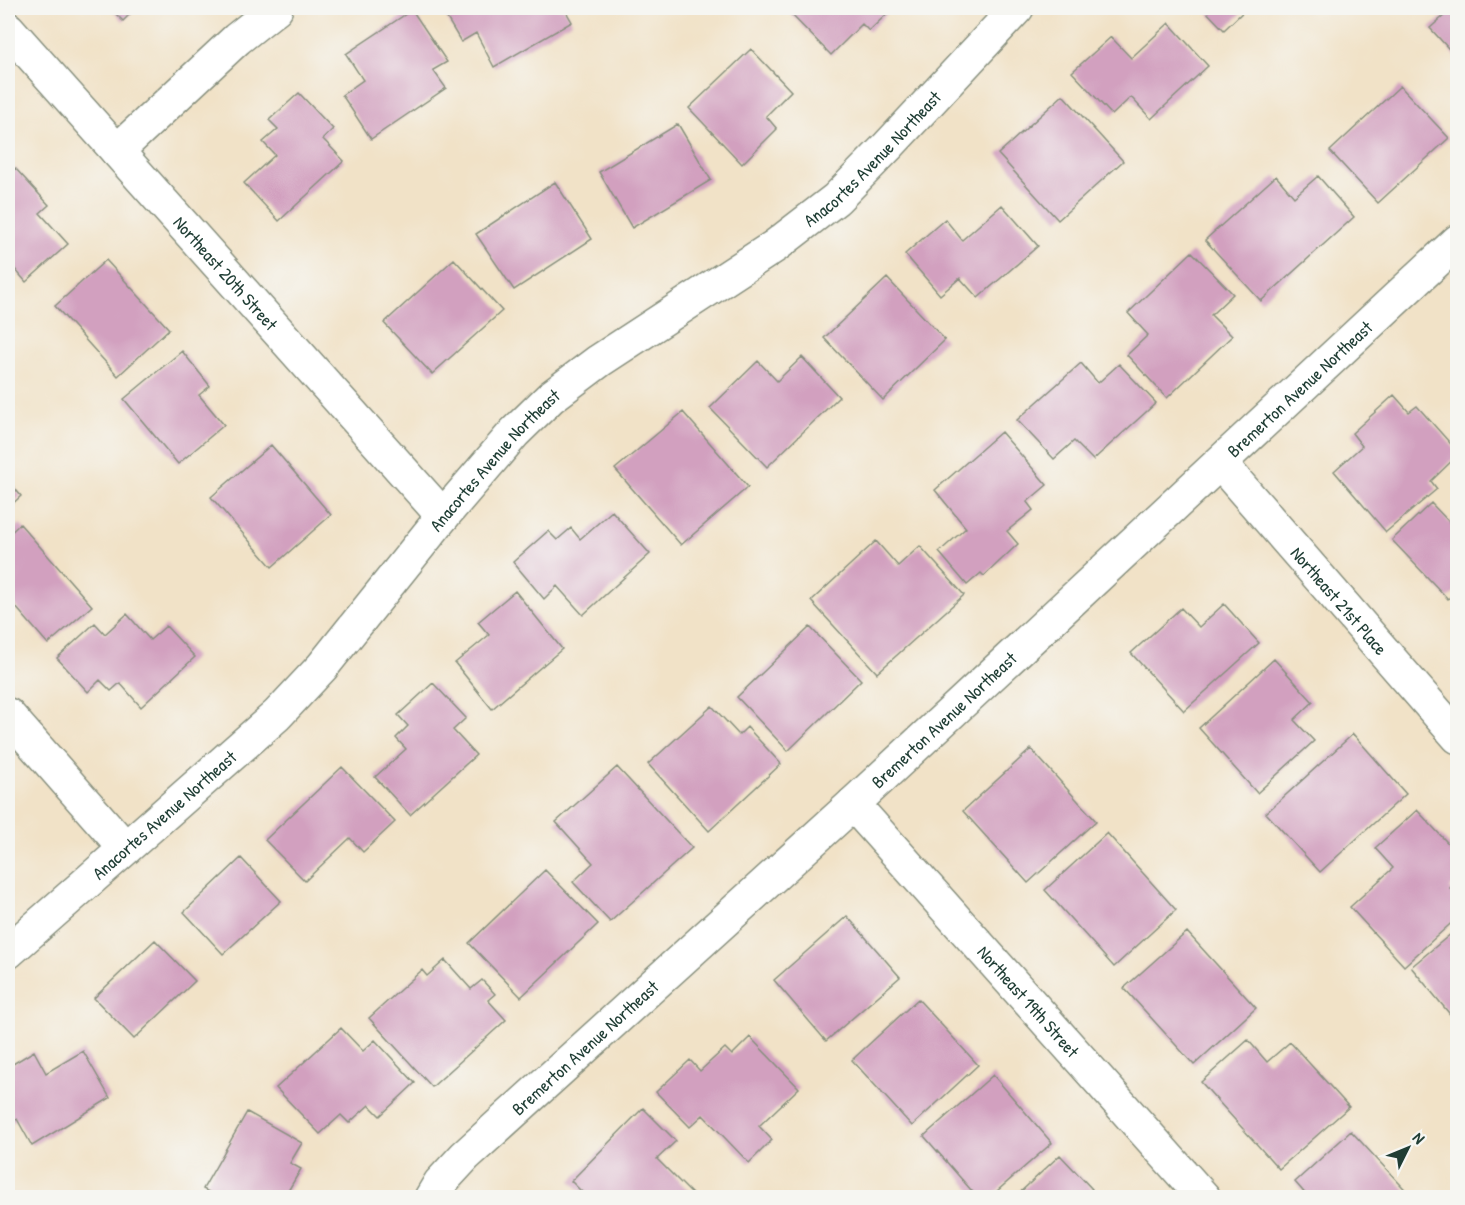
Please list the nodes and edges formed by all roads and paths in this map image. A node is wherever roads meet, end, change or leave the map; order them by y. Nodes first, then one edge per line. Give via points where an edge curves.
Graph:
1 (276, 8) edge
2 (1017, 8) edge
3 (8, 30) edge
4 (117, 151) junction
5 (1458, 241) edge
6 (1220, 463) junction
7 (443, 516) junction
8 (8, 715) edge
9 (1458, 737) edge
10 (853, 804) junction
11 (125, 848) junction
12 (8, 952) edge
13 (431, 1197) edge
14 (1204, 1197) edge

1 - 4 street via 237,39
2 - 7 street, Anacortes Avenue Northeast via 836,199 775,246 598,361 551,397 514,433
3 - 4 street, Northeast 20th Street
4 - 7 street, Northeast 20th Street
5 - 6 street, Bremerton Avenue Northeast
6 - 9 street, Northeast 21st Place
6 - 10 street, Bremerton Avenue Northeast
7 - 11 street, Anacortes Avenue Northeast via 322,667 277,715
8 - 11 street
10 - 13 street, Bremerton Avenue Northeast via 474,1148
10 - 14 street, Northeast 19th Street
11 - 12 street, Anacortes Avenue Northeast

